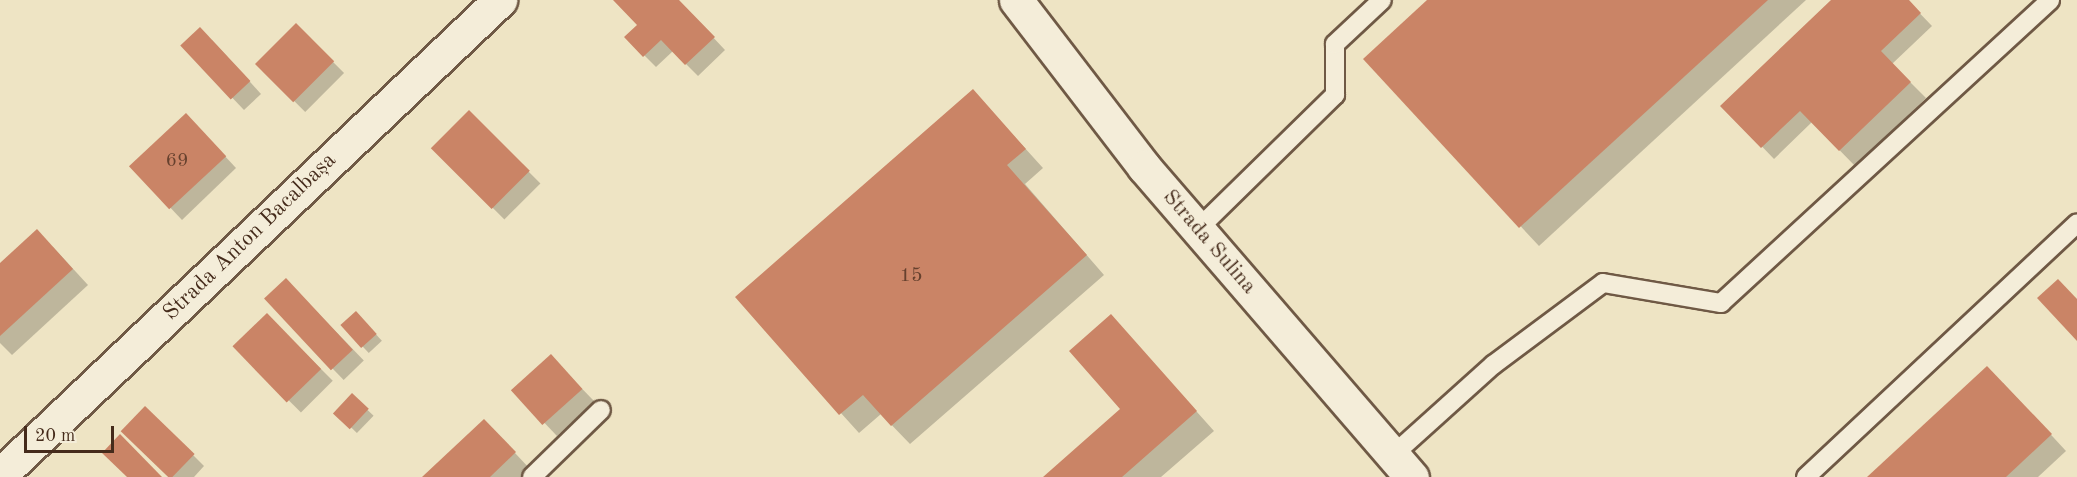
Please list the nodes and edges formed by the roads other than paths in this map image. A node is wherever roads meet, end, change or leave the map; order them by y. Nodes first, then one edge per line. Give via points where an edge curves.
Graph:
1 (500, 0) edge
2 (1016, 0) edge
3 (1382, 0) edge
4 (2050, 0) edge
5 (2077, 223) edge
6 (1198, 229) junction
7 (601, 410) dead end
8 (1402, 466) edge
9 (0, 475) edge
10 (532, 477) edge
11 (1806, 477) edge

1 - 9 street, Strada Anton Bacalbașa
2 - 6 street, Strada Sulina via 1144,168
3 - 6 lane via 1335,44 1335,95
4 - 8 lane via 1721,303 1604,283 1493,365
5 - 11 lane
6 - 8 street, Strada Sulina
7 - 10 lane

